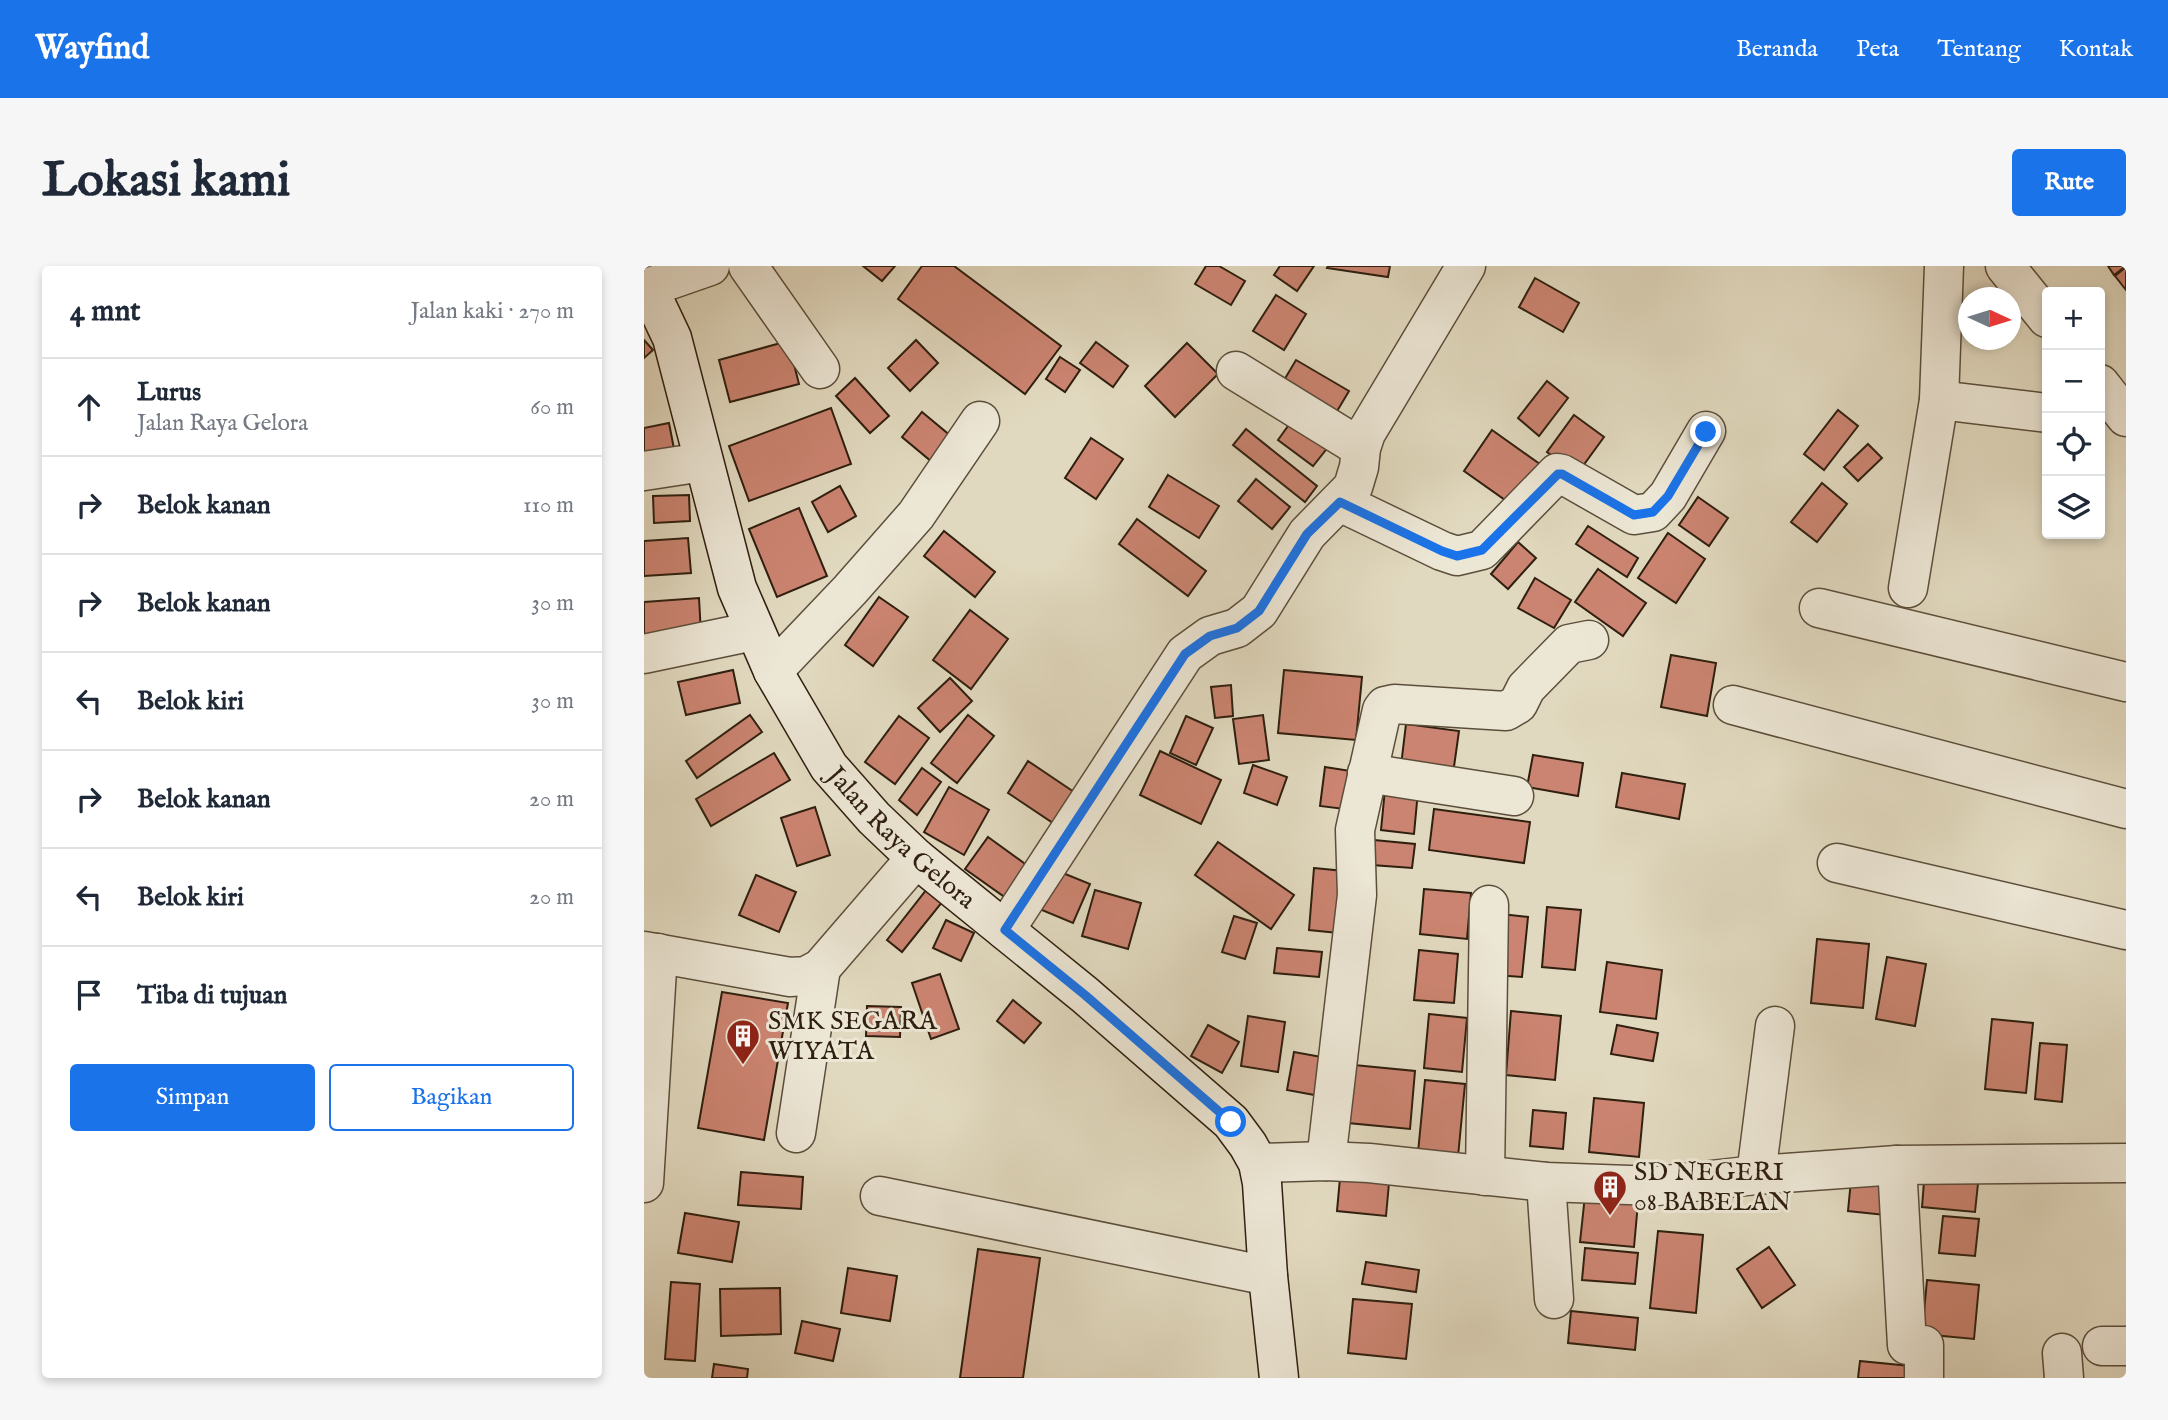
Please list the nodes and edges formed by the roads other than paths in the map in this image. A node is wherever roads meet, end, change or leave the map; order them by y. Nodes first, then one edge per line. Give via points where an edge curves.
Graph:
1 (710, 266) edge
2 (748, 266) edge
3 (1466, 266) edge
4 (1944, 266) edge
5 (2005, 266) edge
6 (644, 290) edge
7 (2042, 312) edge
8 (820, 369) dead end
9 (1236, 371) dead end
10 (2105, 390) edge
11 (1939, 400) junction
12 (2042, 412) edge
13 (2126, 417) edge
14 (980, 421) dead end
15 (1706, 432) dead end
16 (1361, 449) junction
17 (703, 462) junction
18 (644, 471) edge
19 (1340, 502) junction
20 (1908, 588) dead end
21 (1819, 608) dead end
22 (754, 631) junction
23 (1589, 640) dead end
24 (644, 654) edge
25 (772, 671) junction
26 (2126, 682) edge
27 (1733, 705) dead end
28 (1367, 773) junction
29 (1514, 796) dead end
30 (2126, 809) edge
31 (916, 858) junction
32 (1837, 863) dead end
33 (1489, 905) dead end
34 (1005, 930) junction
35 (2126, 930) edge
36 (651, 952) edge
37 (821, 968) junction
38 (1775, 1026) dead end
39 (646, 1109) edge
40 (796, 1133) dead end
41 (1326, 1161) junction
42 (1258, 1163) junction
43 (2126, 1163) edge
44 (1897, 1165) junction
45 (1756, 1175) junction
46 (1485, 1176) junction
47 (1546, 1182) junction
48 (644, 1183) edge
49 (880, 1196) dead end
50 (1268, 1276) junction
51 (1554, 1299) dead end
52 (1279, 1378) edge
53 (1924, 1378) edge

1 - 6 street
2 - 8 street
3 - 16 street via 1366,433
4 - 11 street
5 - 7 street
6 - 17 street, Jalan Raya Gelora via 672,338
9 - 16 street
10 - 13 street
11 - 12 street
11 - 20 street
14 - 25 street via 916,515
15 - 19 street via 1668,496 1653,512 1634,515 1558,474 1482,550 1464,556 1442,551
16 - 19 street via 1353,487
17 - 18 street
17 - 22 street, Jalan Raya Gelora via 737,588
19 - 34 street via 1307,534 1259,611 1237,628 1210,636 1185,654
21 - 26 street
22 - 24 street
22 - 25 street, Jalan Raya Gelora
23 - 28 street via 1569,644 1527,688 1518,704 1506,711 1385,706
25 - 31 street, Jalan Raya Gelora via 829,767
27 - 30 street
28 - 29 street
28 - 41 street via 1355,830 1357,895
31 - 34 street, Jalan Raya Gelora
31 - 37 street
32 - 35 street
33 - 46 street
34 - 42 street, Jalan Raya Gelora via 1231,1122
36 - 37 street via 790,977 806,976
36 - 39 street
37 - 40 street
38 - 45 street
39 - 48 street
41 - 42 street
41 - 46 street
42 - 50 street, Jalan Raya Gelora
43 - 44 street
44 - 45 street
44 - 53 street via 1907,1345 1924,1345
45 - 47 street via 1657,1186
46 - 47 street
47 - 51 street
49 - 50 street
50 - 52 street, Jalan Raya Gelora

